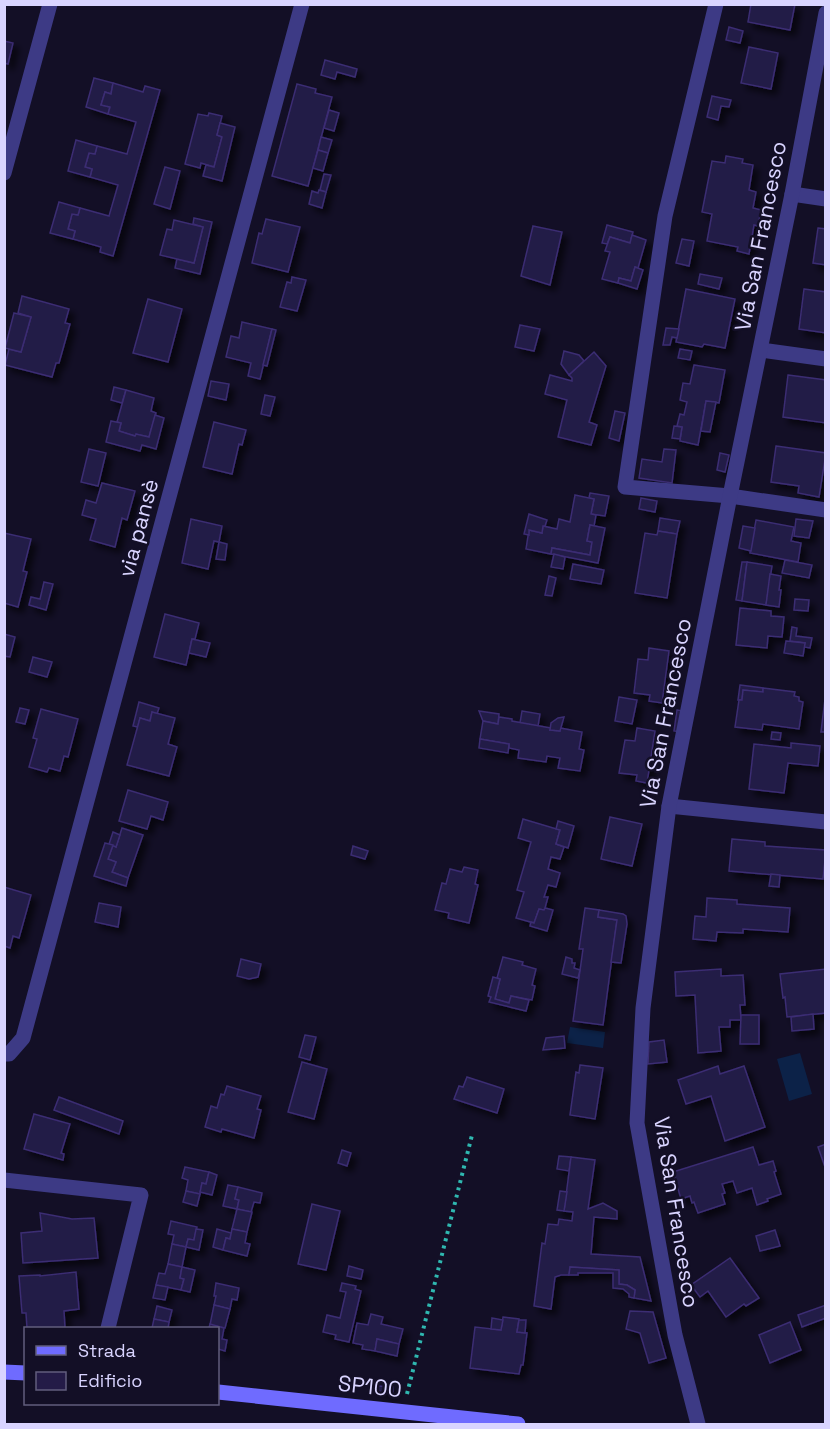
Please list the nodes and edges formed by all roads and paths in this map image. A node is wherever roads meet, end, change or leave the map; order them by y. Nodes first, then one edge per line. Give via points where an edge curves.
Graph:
1 (50, 4) edge
2 (302, 4) edge
3 (716, 4) edge
4 (825, 13) edge
5 (4, 173) edge
6 (792, 194) junction
7 (825, 198) edge
8 (761, 350) junction
9 (825, 359) edge
10 (730, 496) junction
11 (825, 510) edge
12 (669, 806) junction
13 (825, 822) edge
14 (4, 1054) edge
15 (472, 1135) dead end
16 (4, 1180) edge
17 (108, 1327) edge
18 (4, 1372) edge
19 (24, 1373) edge
20 (219, 1392) edge
21 (403, 1412) junction
22 (518, 1425) edge
23 (698, 1425) edge

1 - 5 street
2 - 14 street, via pansè via 23,1038 9,1054
3 - 10 street via 665,216 625,487
4 - 6 street, Via San Francesco
6 - 7 street
6 - 8 street, Via San Francesco
8 - 9 street
8 - 10 street, Via San Francesco
10 - 11 street
10 - 12 street, Via San Francesco
12 - 13 street
12 - 23 street, Via San Francesco via 644,1008 637,1123 675,1335
15 - 21 path
16 - 17 street via 141,1195
18 - 19 main road
20 - 21 main road, SP100 / SP100
21 - 22 main road, SP100 / SP100

